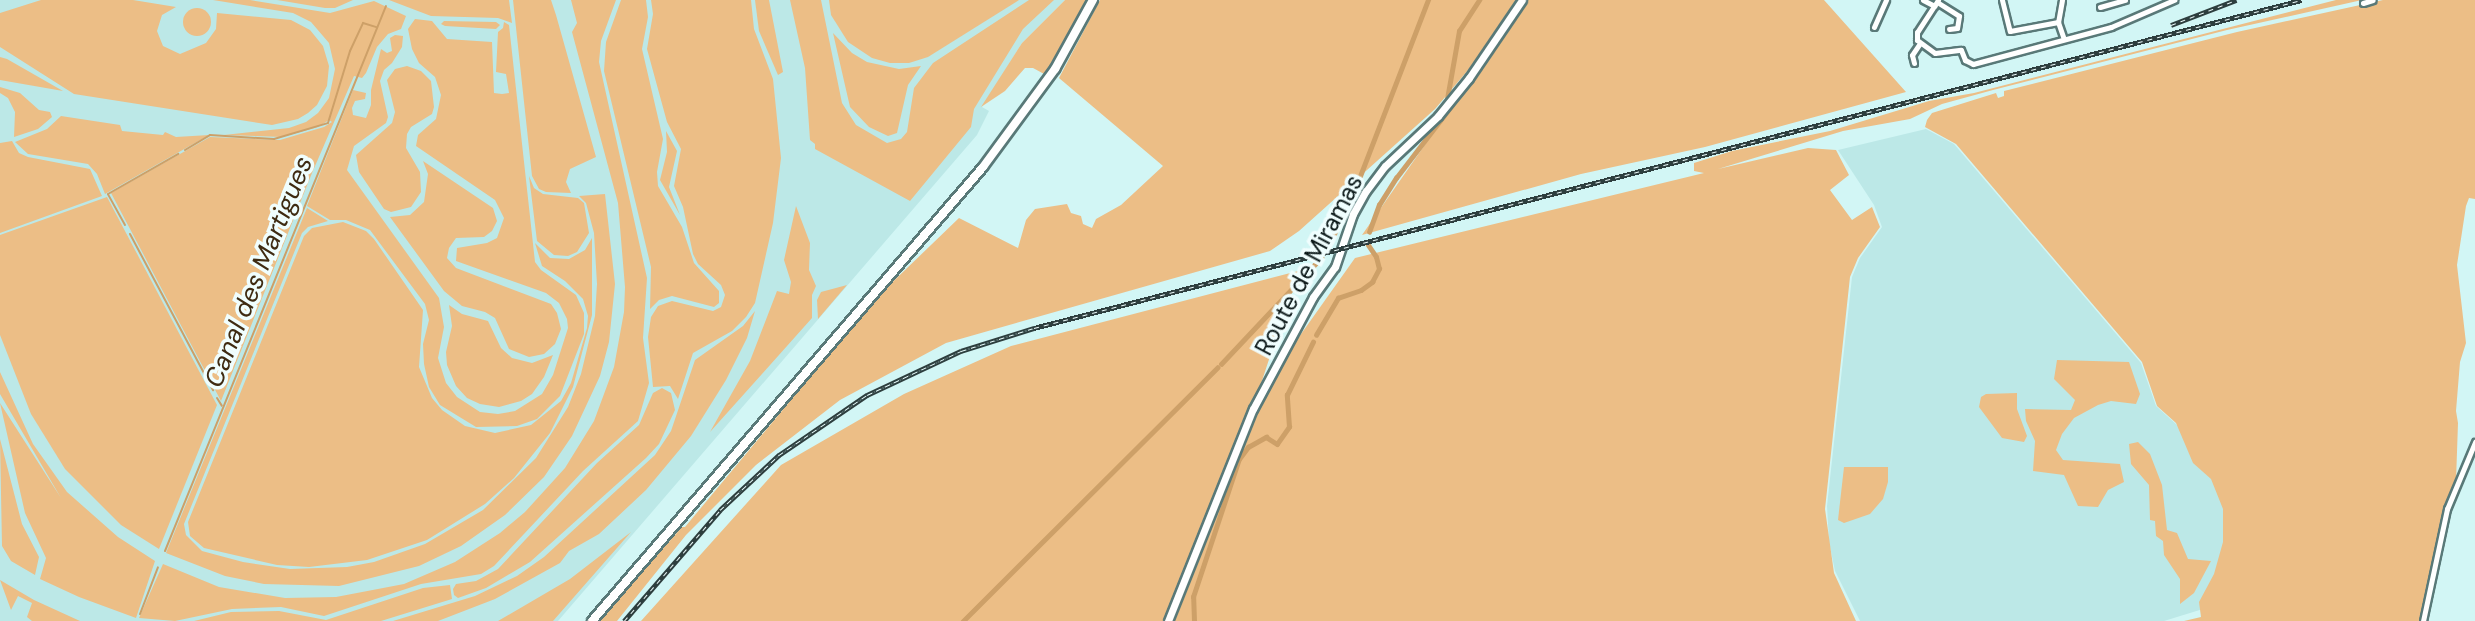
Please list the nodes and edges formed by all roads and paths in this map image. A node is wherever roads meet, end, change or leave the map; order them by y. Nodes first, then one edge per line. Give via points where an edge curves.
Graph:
1 (1093, 0) edge
2 (1522, 0) edge
3 (1886, 0) edge
4 (1923, 0) edge
5 (2002, 0) edge
6 (2062, 0) edge
7 (2125, 0) edge
8 (2174, 0) edge
9 (2373, 0) edge
10 (2111, 2) edge
11 (1937, 3) edge
12 (2363, 3) dead end
13 (2100, 7) dead end
14 (2058, 22) junction
15 (1874, 27) dead end
16 (1949, 29) dead end
17 (2064, 39) junction
18 (1920, 43) junction
19 (1914, 63) dead end
20 (2475, 442) edge
21 (592, 621) edge
22 (1168, 621) edge
23 (2423, 621) edge

1 - 21 main road via 1055,69 983,167
2 - 22 main road, Route de Miramas via 1438,116 1385,166 1366,191 1335,267 1313,297 1253,409
3 - 15 street
4 - 11 street
5 - 14 street via 2010,31
6 - 14 street
7 - 10 street
8 - 17 street via 2111,27
9 - 12 street
10 - 13 street
11 - 16 street via 1959,16 1957,28
11 - 18 street via 1917,32
14 - 17 street
17 - 18 street via 1970,64 1961,50 1938,54
18 - 19 street via 1912,55
20 - 23 street via 2447,509

